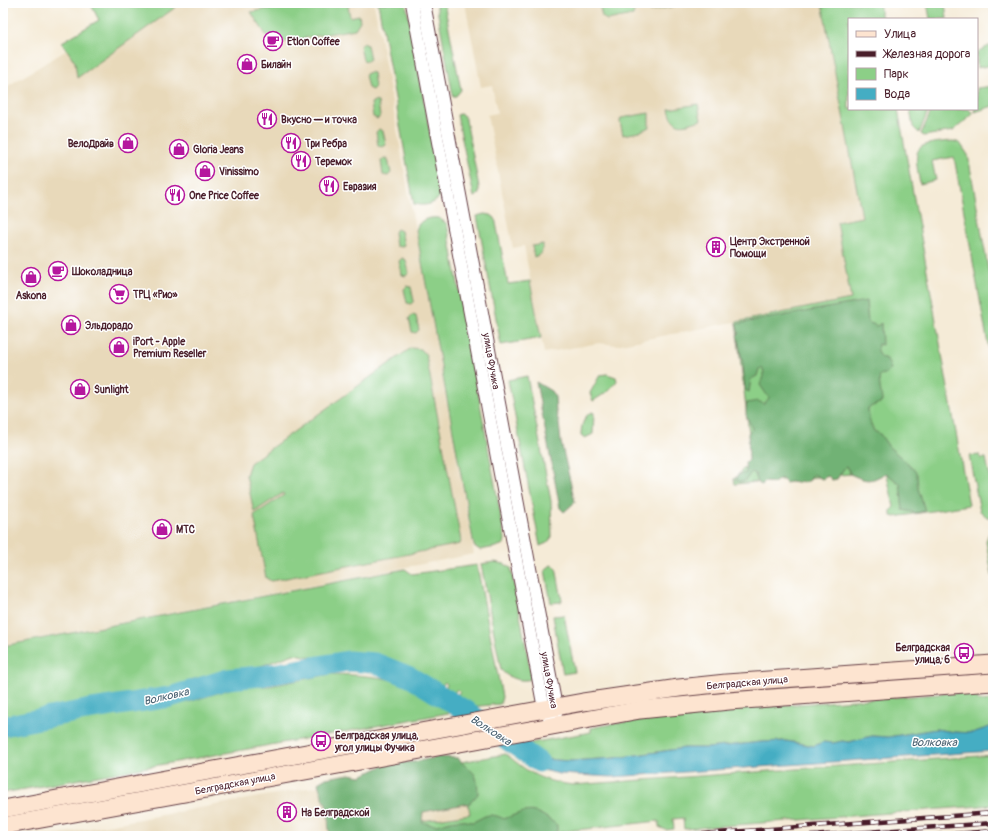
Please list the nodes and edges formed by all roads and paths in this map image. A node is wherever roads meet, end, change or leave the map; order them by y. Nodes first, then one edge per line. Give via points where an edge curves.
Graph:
1 (412, 3) edge
2 (424, 3) edge
3 (993, 664) edge
4 (993, 682) edge
5 (550, 708) junction
6 (555, 725) junction
7 (3, 810) edge
8 (3, 826) edge

1 - 5 street, улица Фучика
2 - 5 street, улица Фучика
3 - 5 street, Белградская улица via 679,688
4 - 6 street, Белградская улица via 688,704
5 - 6 street, улица Фучика
5 - 7 street, Белградская улица
6 - 8 street, Белградская улица

